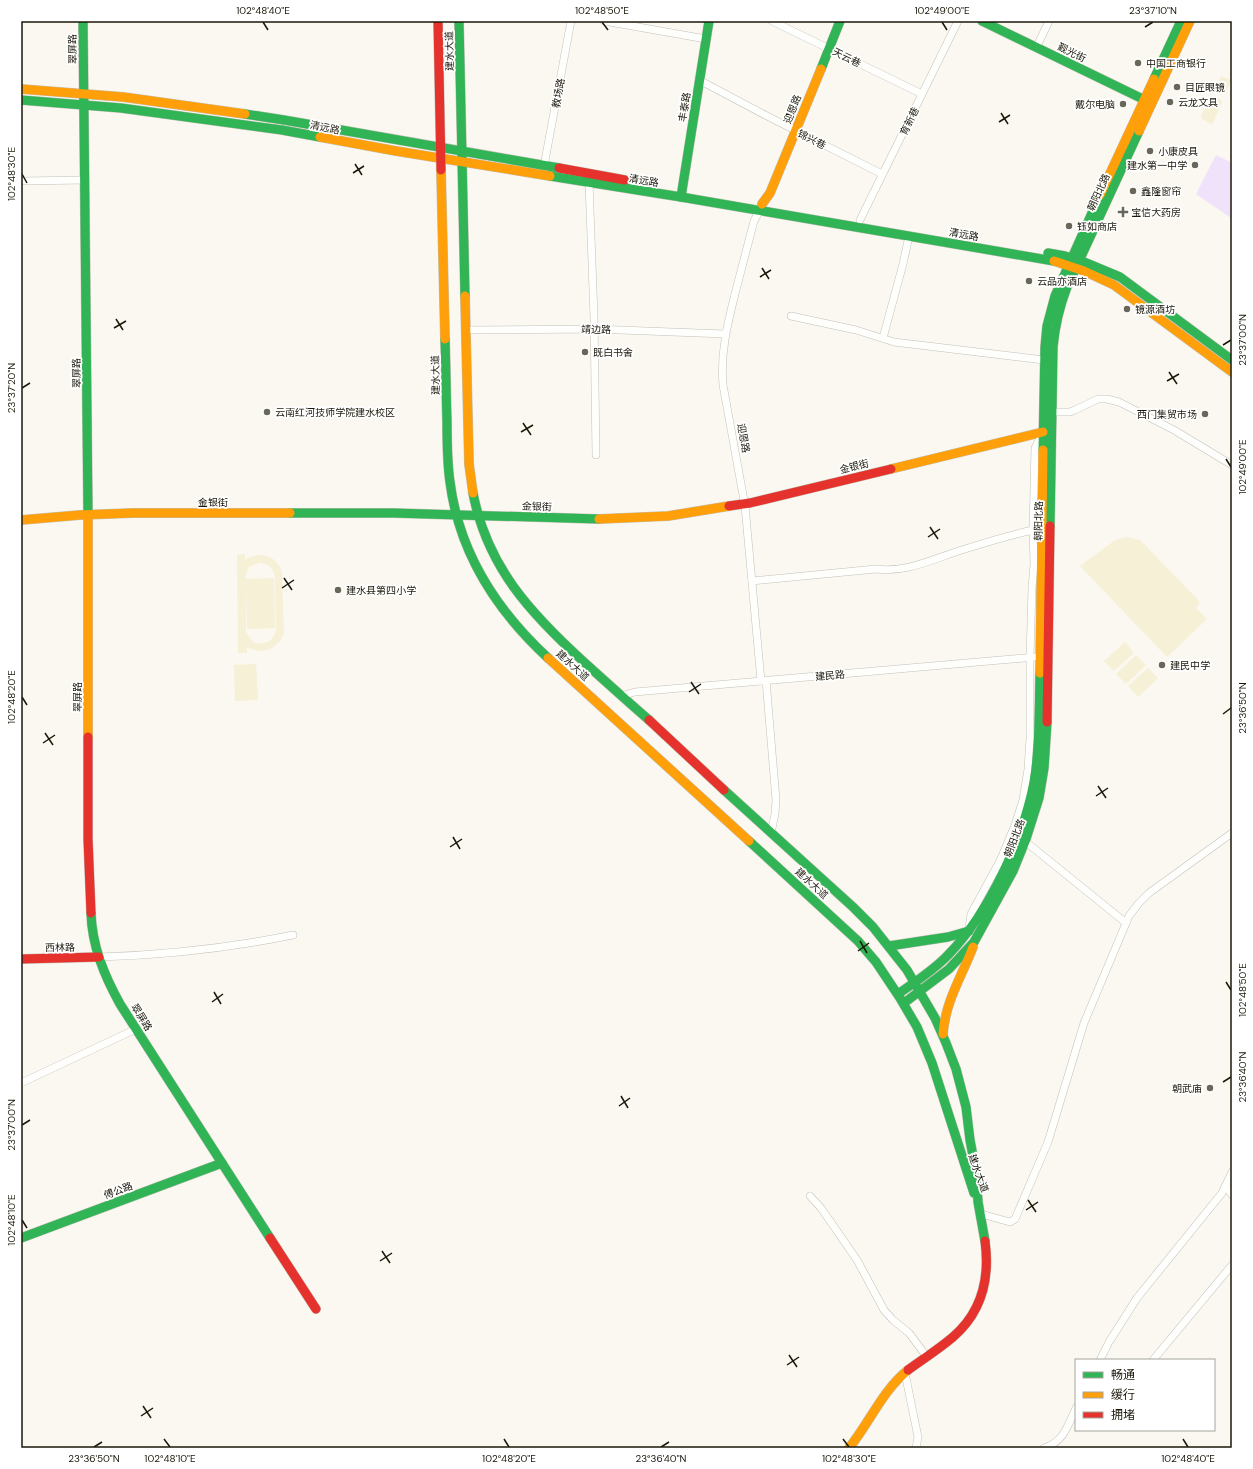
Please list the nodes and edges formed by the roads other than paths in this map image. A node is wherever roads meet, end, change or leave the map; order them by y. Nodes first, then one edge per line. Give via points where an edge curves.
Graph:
1 (83, 21) edge
2 (438, 21) edge
3 (459, 21) edge
4 (570, 21) edge
5 (604, 21) edge
6 (709, 21) edge
7 (772, 21) edge
8 (832, 21) edge
9 (840, 21) edge
10 (958, 21) edge
11 (982, 21) edge
12 (996, 21) edge
13 (1049, 21) edge
14 (1185, 22) edge
15 (706, 39) junction
16 (1039, 42) junction
17 (826, 47) junction
18 (699, 80) junction
19 (21, 89) edge
20 (84, 94) junction
21 (922, 94) junction
22 (1149, 98) junction
23 (21, 100) edge
24 (84, 104) junction
25 (792, 129) junction
26 (441, 147) junction
27 (462, 151) junction
28 (442, 158) junction
29 (463, 161) junction
30 (544, 166) junction
31 (882, 174) junction
32 (85, 180) junction
33 (21, 181) edge
34 (589, 182) junction
35 (682, 194) junction
36 (761, 207) junction
37 (860, 220) junction
38 (908, 236) junction
39 (1074, 263) junction
40 (791, 316) dead end
41 (594, 329) junction
42 (467, 330) junction
43 (725, 334) junction
44 (883, 338) junction
45 (1044, 360) junction
46 (1232, 360) edge
47 (1232, 372) edge
48 (1051, 412) junction
49 (1043, 432) junction
50 (596, 455) dead end
51 (1232, 465) edge
52 (745, 504) junction
53 (88, 514) junction
54 (456, 515) junction
55 (478, 516) junction
56 (21, 520) edge
57 (1033, 530) junction
58 (752, 582) junction
59 (1035, 657) junction
60 (764, 680) junction
61 (621, 696) junction
62 (771, 833) junction
63 (1232, 833) edge
64 (1026, 842) junction
65 (1126, 923) junction
66 (969, 931) junction
67 (293, 935) dead end
68 (974, 942) junction
69 (889, 946) junction
70 (99, 957) junction
71 (21, 959) edge
72 (914, 982) junction
73 (920, 991) junction
74 (898, 994) junction
75 (904, 1003) junction
76 (136, 1029) junction
77 (943, 1034) junction
78 (21, 1083) edge
79 (222, 1163) junction
80 (1232, 1172) edge
81 (1226, 1186) junction
82 (1232, 1195) edge
83 (810, 1196) dead end
84 (978, 1202) junction
85 (980, 1214) junction
86 (21, 1238) edge
87 (1232, 1265) edge
88 (316, 1309) dead end
89 (927, 1357) junction
90 (1100, 1359) edge
91 (1154, 1359) edge
92 (904, 1373) junction
93 (1075, 1410) edge
94 (849, 1448) edge
95 (916, 1448) edge
96 (1044, 1448) edge

1 - 20 main road, 翠屏路
2 - 26 main road, 建水大道
3 - 27 main road, 建水大道
4 - 30 street, 教场路
5 - 15 street
6 - 15 main road, 丰泰路
7 - 17 street, 天云巷
8 - 17 main road, 迎恩路
9 - 17 main road, 迎恩路
10 - 21 street, 育新巷
11 - 22 main road, 觐光街
12 - 16 main road, 觐光街
13 - 16 street
14 - 22 main road, 朝阳北路
15 - 18 main road, 丰泰路
16 - 22 main road, 觐光街
17 - 21 street, 天云巷
17 - 25 main road, 迎恩路
18 - 25 street, 锦兴巷
18 - 35 main road, 丰泰路
19 - 20 main road, 清远路
20 - 24 main road, 翠屏路
20 - 26 main road, 清远路 via 284,120
21 - 31 street, 育新巷
22 - 39 main road, 朝阳北路
23 - 24 main road, 清远路
24 - 28 main road, 清远路 via 275,129
24 - 32 main road, 翠屏路
25 - 31 street, 锦兴巷
25 - 36 main road, 迎恩路 via 770,193
26 - 27 main road, 清远路
26 - 28 main road, 建水大道
27 - 29 main road, 建水大道
27 - 30 main road, 清远路
28 - 29 main road, 清远路
28 - 54 main road, 建水大道 via 448,465
29 - 34 main road, 清远路
29 - 42 main road, 建水大道
30 - 35 main road, 清远路
31 - 37 street, 育新巷
32 - 33 street
32 - 53 main road, 翠屏路
34 - 35 main road, 清远路
34 - 41 street
35 - 36 main road, 清远路
36 - 37 main road, 清远路
36 - 38 main road, 清远路
36 - 43 street, 迎恩路 via 754,221
37 - 39 main road, 清远路
38 - 39 main road, 清远路
38 - 44 street
39 - 45 main road, 朝阳北路 via 1051,306
39 - 46 main road, 清远路 via 1120,277
39 - 47 main road, 清远路 via 1114,285
39 - 48 main road, 朝阳北路 via 1055,327
40 - 44 street
41 - 42 street, 靖边路
41 - 43 street, 靖边路
41 - 50 street
42 - 55 main road, 建水大道 via 469,464
43 - 52 street, 迎恩路 via 722,377
44 - 45 street via 894,342
45 - 49 main road, 朝阳北路
48 - 51 street via 1070,412 1098,399 1113,400 1174,430
48 - 64 main road, 朝阳北路 via 1045,753 1039,798
49 - 52 main road, 金银街
49 - 57 street via 1035,448
49 - 59 main road, 朝阳北路
52 - 55 main road, 金银街 via 639,518
52 - 58 street, 迎恩路
53 - 54 main road, 金银街
53 - 56 main road, 金银街
53 - 70 main road, 翠屏路 via 88,839 91,926
54 - 55 main road, 金银街
54 - 74 main road, 建水大道 via 466,544 486,585 506,614 529,639 849,932 876,962
55 - 61 main road, 建水大道 via 502,569 523,600 557,637
57 - 58 street via 892,571 876,569
57 - 59 street
58 - 60 street, 迎恩路
59 - 60 street, 建民路
59 - 66 main road, 朝阳北路 via 1037,753 1027,812 1005,867
60 - 61 street, 建民路 via 635,692
60 - 62 street, 迎恩路 via 776,800
61 - 62 main road, 建水大道
62 - 69 main road, 建水大道 via 864,917
63 - 65 street via 1149,893 1133,909
64 - 65 street
64 - 68 main road, 朝阳北路
65 - 85 street via 1084,1023 1048,1142 1015,1219 1010,1222
66 - 69 main road via 948,937
66 - 72 main road, 朝阳北路 via 937,966
67 - 70 street via 202,950
68 - 73 main road, 朝阳北路 via 949,969
68 - 77 main road via 946,1011
69 - 72 main road, 建水大道
70 - 71 main road, 西林路
70 - 76 main road, 翠屏路 via 113,992
72 - 73 main road, 建水大道
72 - 74 main road, 朝阳北路
73 - 75 main road, 朝阳北路
73 - 77 main road, 建水大道
74 - 75 main road, 建水大道
75 - 84 main road, 建水大道 via 928,1051
76 - 78 street
76 - 79 main road, 翠屏路
77 - 84 main road, 建水大道 via 963,1096 977,1176
79 - 86 main road, 傅公路
79 - 88 main road, 翠屏路
80 - 81 street
81 - 82 street
81 - 90 street via 1137,1298
83 - 89 street via 857,1260 884,1310 909,1333
84 - 85 main road
85 - 89 main road via 988,1266 986,1282 978,1304 960,1332
87 - 91 street
89 - 92 main road
92 - 94 main road via 883,1397
92 - 95 street via 918,1437
93 - 96 street via 1058,1441

